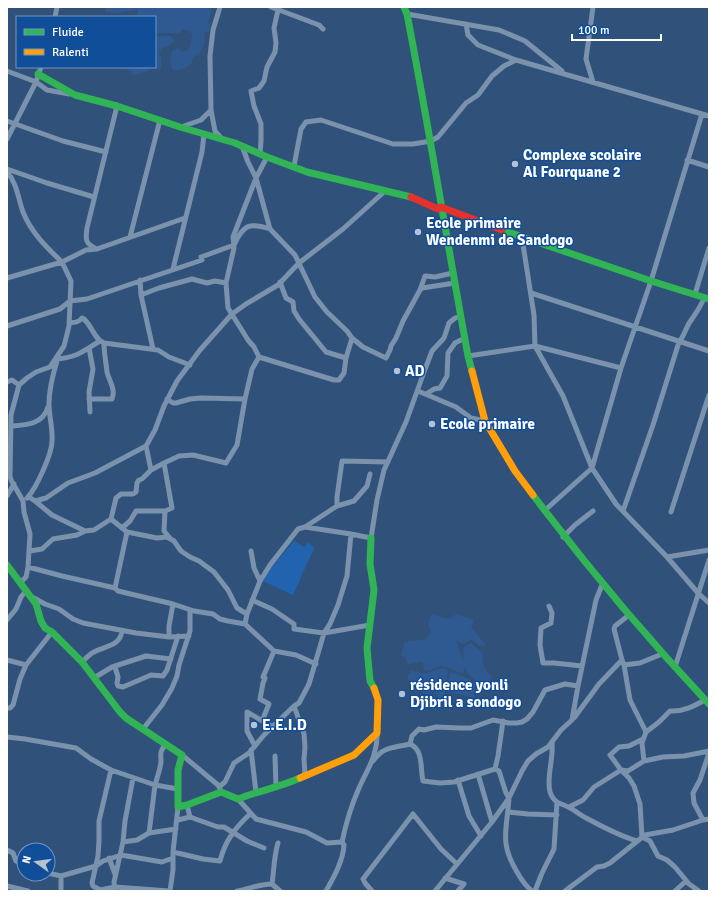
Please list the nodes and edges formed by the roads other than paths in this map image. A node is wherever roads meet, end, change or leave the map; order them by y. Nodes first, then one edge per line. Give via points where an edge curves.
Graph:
1 (220, 7) edge
2 (271, 7) edge
3 (404, 7) edge
4 (593, 7) edge
5 (278, 10) junction
6 (407, 14) junction
7 (466, 24) junction
8 (322, 29) dead end
9 (516, 60) junction
10 (40, 70) edge
11 (7, 71) edge
12 (564, 73) junction
13 (36, 82) junction
14 (593, 82) junction
15 (75, 95) junction
16 (117, 106) junction
17 (211, 110) junction
18 (702, 114) junction
19 (709, 116) edge
20 (160, 120) junction
21 (7, 121) edge
22 (15, 123) junction
23 (180, 127) junction
24 (204, 134) junction
25 (7, 139) edge
26 (222, 139) junction
27 (431, 141) junction
28 (242, 146) junction
29 (106, 152) junction
30 (260, 154) junction
31 (267, 157) junction
32 (687, 160) junction
33 (294, 166) junction
34 (709, 167) edge
35 (7, 170) edge
36 (256, 178) junction
37 (385, 191) junction
38 (94, 197) junction
39 (441, 207) junction
40 (185, 218) junction
41 (270, 229) junction
42 (130, 237) junction
43 (522, 238) junction
44 (234, 245) junction
45 (709, 248) edge
46 (97, 249) junction
47 (62, 262) junction
48 (299, 263) junction
49 (173, 269) junction
50 (453, 273) junction
51 (7, 278) edge
52 (140, 280) junction
53 (651, 281) junction
54 (280, 282) junction
55 (226, 283) junction
56 (455, 283) junction
57 (420, 290) junction
58 (531, 293) junction
59 (695, 294) junction
60 (141, 295) junction
61 (707, 298) edge
62 (70, 301) junction
63 (232, 314) junction
64 (461, 316) junction
65 (69, 322) junction
66 (7, 326) edge
67 (636, 327) junction
68 (352, 338) junction
69 (465, 338) junction
70 (102, 342) junction
71 (679, 342) junction
72 (535, 346) junction
73 (89, 348) junction
74 (153, 349) junction
75 (709, 351) edge
76 (468, 356) junction
77 (259, 357) junction
78 (58, 358) junction
79 (346, 358) junction
80 (190, 365) junction
81 (621, 368) junction
82 (7, 382) edge
83 (19, 385) junction
84 (418, 391) junction
85 (426, 394) junction
86 (709, 395) edge
87 (89, 399) junction
88 (168, 399) junction
89 (245, 399) junction
90 (49, 404) junction
91 (90, 412) dead end
92 (485, 421) junction
93 (12, 426) junction
94 (146, 446) junction
95 (388, 462) junction
96 (164, 463) junction
97 (592, 468) junction
98 (151, 470) junction
99 (370, 474) dead end
100 (8, 475) edge
101 (14, 484) junction
102 (7, 496) edge
103 (29, 497) junction
104 (23, 500) junction
105 (35, 501) junction
106 (337, 506) junction
107 (165, 511) junction
108 (544, 511) junction
109 (593, 511) dead end
110 (623, 511) junction
111 (671, 512) dead end
112 (111, 519) junction
113 (305, 527) junction
114 (122, 528) junction
115 (85, 531) junction
116 (127, 532) junction
117 (351, 534) junction
118 (564, 537) junction
119 (371, 538) junction
120 (170, 539) junction
121 (709, 550) edge
122 (30, 551) junction
123 (251, 551) dead end
124 (666, 557) junction
125 (709, 560) edge
126 (7, 565) edge
127 (28, 567) junction
128 (260, 581) junction
129 (20, 583) junction
130 (602, 585) junction
131 (115, 588) junction
132 (28, 593) junction
133 (698, 594) junction
134 (252, 600) junction
135 (709, 603) edge
136 (173, 604) junction
137 (549, 606) dead end
138 (190, 610) junction
139 (247, 614) junction
140 (629, 615) junction
141 (7, 620) edge
142 (245, 624) junction
143 (370, 626) junction
144 (122, 631) junction
145 (52, 632) junction
146 (324, 633) junction
147 (178, 636) junction
148 (189, 636) junction
149 (169, 637) junction
150 (274, 651) junction
151 (662, 654) junction
152 (170, 659) junction
153 (7, 660) edge
154 (82, 662) junction
155 (623, 663) junction
156 (316, 664) junction
157 (26, 665) junction
158 (582, 666) junction
159 (115, 667) junction
160 (675, 667) junction
161 (94, 678) junction
162 (578, 686) junction
163 (707, 702) edge
164 (294, 706) junction
165 (7, 708) edge
166 (572, 720) junction
167 (262, 721) junction
168 (503, 721) junction
169 (273, 727) junction
170 (144, 729) junction
171 (646, 732) junction
172 (377, 733) junction
173 (7, 737) edge
174 (643, 739) junction
175 (552, 742) junction
176 (166, 744) junction
177 (410, 744) junction
178 (253, 748) junction
179 (709, 752) edge
180 (182, 755) junction
181 (275, 756) dead end
182 (373, 761) junction
183 (644, 761) junction
184 (495, 769) junction
185 (111, 770) junction
186 (621, 770) junction
187 (478, 774) junction
188 (305, 776) junction
189 (133, 778) junction
190 (458, 780) junction
191 (155, 785) junction
192 (276, 787) junction
193 (178, 789) junction
194 (220, 790) junction
195 (256, 792) junction
196 (509, 798) junction
197 (238, 799) junction
198 (557, 802) junction
199 (187, 806) junction
200 (178, 807) junction
201 (569, 807) junction
202 (508, 812) junction
203 (250, 814) junction
204 (557, 815) junction
205 (190, 818) junction
206 (709, 819) edge
207 (178, 820) junction
208 (703, 820) junction
209 (492, 822) junction
210 (176, 829) junction
211 (149, 833) junction
212 (232, 833) junction
213 (481, 836) junction
214 (642, 837) junction
215 (637, 841) junction
216 (124, 842) junction
217 (342, 842) junction
218 (278, 843) dead end
219 (264, 848) dead end
220 (7, 850) edge
221 (121, 855) junction
222 (173, 855) junction
223 (110, 858) junction
224 (16, 861) edge
225 (458, 864) junction
226 (96, 866) junction
227 (56, 875) edge
228 (61, 876) junction
229 (115, 876) junction
230 (445, 878) junction
231 (686, 881) junction
232 (272, 884) junction
233 (7, 886) edge
234 (115, 889) edge
235 (28, 891) edge
236 (61, 891) edge
237 (170, 891) edge
238 (237, 891) edge
239 (280, 891) edge
240 (326, 891) edge
241 (372, 891) edge
242 (435, 891) edge
243 (458, 891) edge
244 (534, 891) edge
245 (565, 891) edge
246 (675, 891) edge
247 (699, 891) edge

1 - 17 street via 210,56
2 - 5 street
3 - 6 street
4 - 14 street via 586,59
5 - 8 street via 319,25
5 - 30 street via 274,28 275,52 267,67 264,81 259,88 251,91 261,124
6 - 7 street
6 - 27 street
7 - 9 street via 468,35 478,44
7 - 12 street via 499,30 525,41
9 - 12 street
9 - 27 street via 492,76 478,95 466,103 438,137
10 - 13 street
10 - 15 street
11 - 13 street
12 - 14 street
13 - 15 street via 47,90
13 - 22 street
14 - 18 street
15 - 16 street
16 - 20 street
16 - 29 street
17 - 23 street via 206,117
17 - 26 street via 215,131
18 - 19 street
18 - 32 street
20 - 23 street
20 - 42 street
21 - 22 street
22 - 25 street
22 - 29 street via 63,141
23 - 24 street
24 - 26 street
24 - 40 street via 202,152
26 - 28 street
27 - 33 street via 392,144 321,120 306,122 301,129
27 - 39 street
28 - 30 street
28 - 36 street
29 - 38 street
30 - 31 street
31 - 33 street
31 - 36 street
32 - 34 street
32 - 53 street
33 - 37 street via 307,172
35 - 38 street
35 - 47 street via 16,187 29,225 40,241
36 - 41 street
36 - 44 street via 233,237
37 - 39 street via 408,195 438,209
37 - 48 street via 343,229
38 - 46 street via 86,240 90,246
39 - 43 street
39 - 50 street
40 - 42 street
40 - 49 street
41 - 44 street via 258,225 245,228
41 - 48 street via 289,248
42 - 46 street
43 - 53 street
43 - 58 street
44 - 49 street via 201,257 202,260
44 - 55 street
45 - 59 street
46 - 47 street via 86,250
47 - 51 street
47 - 62 street via 71,281
48 - 54 street
48 - 68 street via 315,297
49 - 52 street
50 - 56 street
50 - 57 street via 435,277 425,276
52 - 60 street
52 - 62 street via 87,299
53 - 59 street
53 - 67 street
54 - 63 street
54 - 79 street via 286,298 293,302 294,310 316,341 326,352
55 - 60 street via 207,283 192,279
55 - 63 street via 228,308
56 - 57 street
56 - 64 street
57 - 68 street via 386,358 363,347
58 - 67 street
58 - 72 street
59 - 61 street
60 - 74 street
61 - 71 street
62 - 65 street
62 - 66 street via 60,309
63 - 77 street
63 - 80 street
64 - 69 street
64 - 84 street via 449,323 444,338 432,351
65 - 70 street via 84,319
65 - 78 street via 64,346
67 - 71 street
67 - 81 street
68 - 79 street
69 - 76 street
69 - 85 street via 455,343 448,353 447,376 440,388
70 - 73 street
70 - 74 street
70 - 87 street via 114,397
71 - 75 street
71 - 110 street
72 - 76 street
72 - 81 street
72 - 97 street via 563,396
73 - 78 street via 71,358
73 - 87 street via 93,369
74 - 80 street
76 - 92 street
77 - 79 street via 334,380 342,377
77 - 89 street via 252,369
78 - 83 street via 50,367 36,372
78 - 90 street via 50,386
80 - 88 street via 176,382
81 - 97 street
82 - 83 street via 12,380
83 - 93 street via 11,415
84 - 85 street
84 - 95 street
85 - 92 street via 456,407 471,418
86 - 111 street
87 - 91 street
88 - 89 street via 176,403 201,398
88 - 94 street
89 - 96 street via 237,445 226,463 193,455 179,456
90 - 93 street via 46,413 35,423
90 - 103 street via 52,445 44,469
92 - 108 street via 515,471
93 - 100 street
94 - 98 street
94 - 105 street via 95,473 68,483 46,498
95 - 106 street via 342,461
95 - 119 street via 377,500
96 - 98 street
96 - 107 street via 172,508
97 - 108 street
97 - 110 street
98 - 112 street via 137,482 136,492 121,494 116,498
99 - 106 street via 367,486 359,497
100 - 101 street
101 - 102 street
101 - 104 street
103 - 104 street
103 - 105 street
104 - 122 street via 30,534
105 - 115 street via 52,515
106 - 113 street
107 - 114 street via 136,511
107 - 120 street via 164,531
108 - 118 street
109 - 118 street
110 - 124 street
112 - 114 street
112 - 115 street via 94,530
113 - 117 street
113 - 128 street via 298,529
114 - 116 street
115 - 122 street via 53,539 42,549
116 - 120 street via 157,538 167,536
116 - 131 street
117 - 119 street
117 - 146 street via 346,580 333,618
118 - 130 street
119 - 143 street via 370,564 374,590
120 - 139 street via 181,551 214,572 228,590 237,608
121 - 124 street
122 - 127 street
123 - 128 street via 254,568
124 - 133 street
125 - 133 street
126 - 129 street
127 - 129 street via 26,577
127 - 131 street
128 - 134 street
129 - 132 street
130 - 140 street
130 - 158 street via 596,600
131 - 136 street via 118,591
132 - 141 street via 21,597
132 - 144 street via 73,619
132 - 145 street via 36,604 45,628
133 - 135 street
133 - 160 street
134 - 139 street
134 - 146 street via 272,609 294,624 294,629
136 - 138 street
136 - 149 street
137 - 158 street via 552,613 551,623 541,628 543,663
138 - 142 street
138 - 148 street
139 - 142 street
140 - 151 street
140 - 155 street via 614,629
142 - 150 street
143 - 146 street
143 - 172 street via 367,648 370,681 378,700
144 - 149 street
144 - 154 street via 116,643 92,653
145 - 154 street
145 - 157 street
146 - 156 street
147 - 148 street
147 - 149 street
147 - 152 street
148 - 170 street via 172,688
150 - 156 street via 296,655
150 - 167 street via 263,677 265,678 260,699 269,704
151 - 155 street via 640,663
151 - 160 street
152 - 159 street via 146,656
152 - 159 street via 163,676 151,675 123,687 118,686
153 - 157 street
154 - 161 street
155 - 166 street via 599,684
155 - 171 street via 630,700
156 - 164 street via 299,704
157 - 165 street via 13,705
158 - 162 street
159 - 161 street
160 - 163 street
161 - 170 street via 120,712
162 - 166 street
162 - 168 street via 565,684 545,690 527,719 517,723
163 - 171 street via 679,712 670,711
164 - 169 street
164 - 188 street via 304,734
166 - 175 street
167 - 169 street
167 - 178 street via 247,712 247,731
168 - 177 street via 493,720 471,728 419,729 412,736
168 - 184 street
169 - 178 street
170 - 176 street
171 - 174 street
172 - 182 street via 378,743
172 - 188 street via 354,755
173 - 185 street via 76,748
174 - 183 street
174 - 186 street via 629,746 619,747 610,755
175 - 196 street via 528,762
175 - 198 street via 549,782 552,796
176 - 180 street
176 - 191 street via 160,755
177 - 182 street via 385,749 379,752
177 - 190 street via 417,749 423,781 440,783
178 - 194 street via 234,763
178 - 195 street
179 - 183 street
179 - 208 street via 693,793 694,803
180 - 193 street via 178,770
180 - 194 street via 218,785
181 - 192 street
182 - 217 street via 352,805
183 - 186 street via 628,771
184 - 187 street
184 - 196 street via 499,771
185 - 189 street
185 - 226 street via 99,821
186 - 201 street via 594,787 583,800
186 - 214 street via 634,786 640,804
187 - 190 street
187 - 209 street
188 - 192 street
189 - 191 street
189 - 216 street
190 - 213 street via 469,816
191 - 193 street
191 - 211 street
192 - 195 street
193 - 200 street
194 - 197 street
194 - 199 street
195 - 197 street
196 - 202 street
196 - 209 street
197 - 203 street
198 - 201 street
198 - 204 street
199 - 200 street
199 - 205 street
200 - 207 street
201 - 215 street via 616,834
202 - 204 street
202 - 244 street via 505,838 507,854 521,879
203 - 212 street
203 - 217 street via 256,819 306,832 327,843
204 - 244 street via 554,849
205 - 207 street
205 - 212 street via 224,827
206 - 208 street
207 - 210 street
208 - 214 street
209 - 213 street
210 - 211 street
210 - 222 street
211 - 216 street via 137,840
212 - 219 street
212 - 222 street via 220,861
213 - 225 street
214 - 215 street
214 - 231 street via 650,841 658,856 675,867
215 - 245 street via 610,863 598,867
216 - 221 street
217 - 240 street via 342,856
218 - 232 street
220 - 224 street via 13,853
221 - 222 street via 162,862
221 - 223 street
221 - 229 street
222 - 237 street via 174,870
223 - 226 street
223 - 229 street
225 - 230 street
225 - 241 street via 441,849 413,814 363,879
226 - 228 street
226 - 234 street via 93,886 100,890
227 - 228 street
228 - 236 street
229 - 234 street
230 - 242 street
230 - 243 street via 464,884
231 - 246 street
231 - 247 street
232 - 238 street
232 - 239 street
233 - 235 street
234 - 237 street

